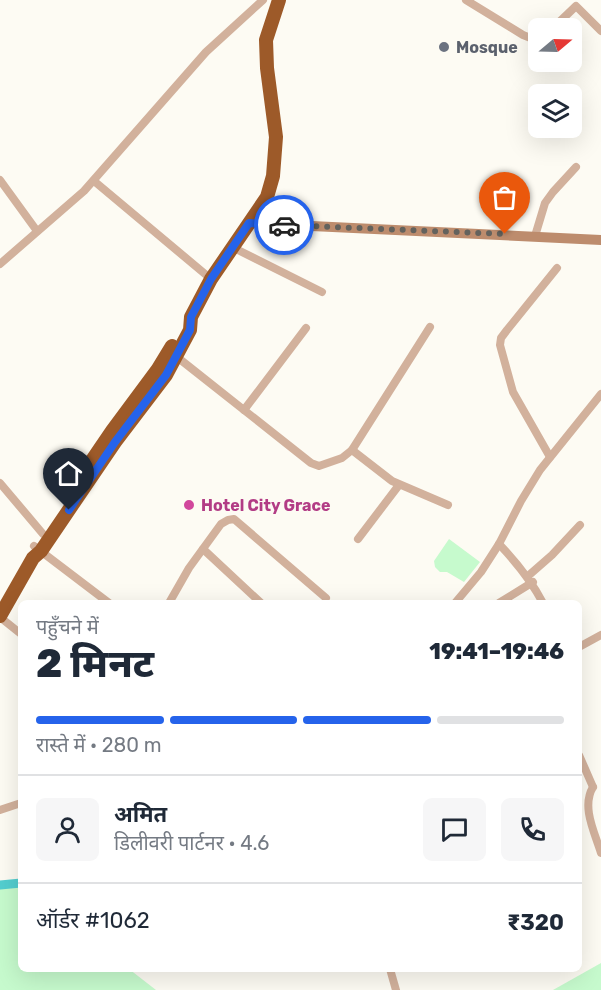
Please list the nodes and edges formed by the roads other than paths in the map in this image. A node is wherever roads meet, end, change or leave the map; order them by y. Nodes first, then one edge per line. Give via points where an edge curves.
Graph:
1 (263, 0) edge
2 (279, 0) edge
3 (466, 0) edge
4 (578, 3) edge
5 (563, 18) edge
6 (601, 31) edge
7 (528, 37) edge
8 (576, 167) dead end
9 (0, 180) edge
10 (93, 181) junction
11 (249, 223) junction
12 (38, 231) junction
13 (535, 236) junction
14 (600, 238) edge
15 (232, 247) junction
16 (0, 264) edge
17 (556, 268) dead end
18 (211, 279) junction
19 (322, 292) dead end
20 (191, 317) junction
21 (430, 327) dead end
22 (306, 328) dead end
23 (177, 357) junction
24 (601, 394) edge
25 (244, 410) junction
26 (352, 450) junction
27 (550, 457) junction
28 (0, 483) edge
29 (399, 485) junction
30 (448, 505) dead end
31 (580, 525) dead end
32 (43, 534) junction
33 (358, 539) dead end
34 (499, 544) junction
35 (203, 549) junction
36 (36, 552) junction
37 (531, 579) junction
38 (326, 598) dead end
39 (105, 600) edge
40 (170, 600) edge
41 (258, 600) edge
42 (458, 600) edge
43 (503, 600) edge
44 (542, 600) edge
45 (0, 617) edge
46 (18, 632) edge
47 (601, 635) edge
48 (582, 645) edge
49 (582, 762) edge
50 (601, 783) edge
51 (593, 787) junction
52 (18, 804) edge
53 (0, 810) edge
54 (601, 853) edge
55 (391, 972) edge
56 (396, 990) edge

1 - 10 street via 206,52
2 - 11 highway via 268,28 266,52 276,137 273,176 267,197
3 - 7 street
4 - 5 street
4 - 6 street
8 - 13 street via 545,203
9 - 12 street
10 - 12 street
10 - 18 street
11 - 13 main road
11 - 15 highway
12 - 16 street
13 - 14 main road
15 - 18 highway
15 - 19 street
17 - 27 street via 501,338 500,345 513,392
18 - 20 highway
20 - 23 highway via 190,330
20 - 32 highway
21 - 26 street
22 - 25 street
23 - 25 street
23 - 36 highway
24 - 27 street
25 - 26 street via 319,466
26 - 29 street
27 - 34 street
28 - 32 street
29 - 30 street
29 - 33 street
31 - 37 street
32 - 36 highway
34 - 37 street
34 - 42 street
35 - 38 street via 221,524 234,519
35 - 40 street
35 - 41 street
36 - 39 street
36 - 45 highway
37 - 43 street
37 - 44 street
45 - 46 street
47 - 48 street
49 - 51 street
50 - 51 street
51 - 54 street via 588,795 588,810
52 - 53 street
55 - 56 street

